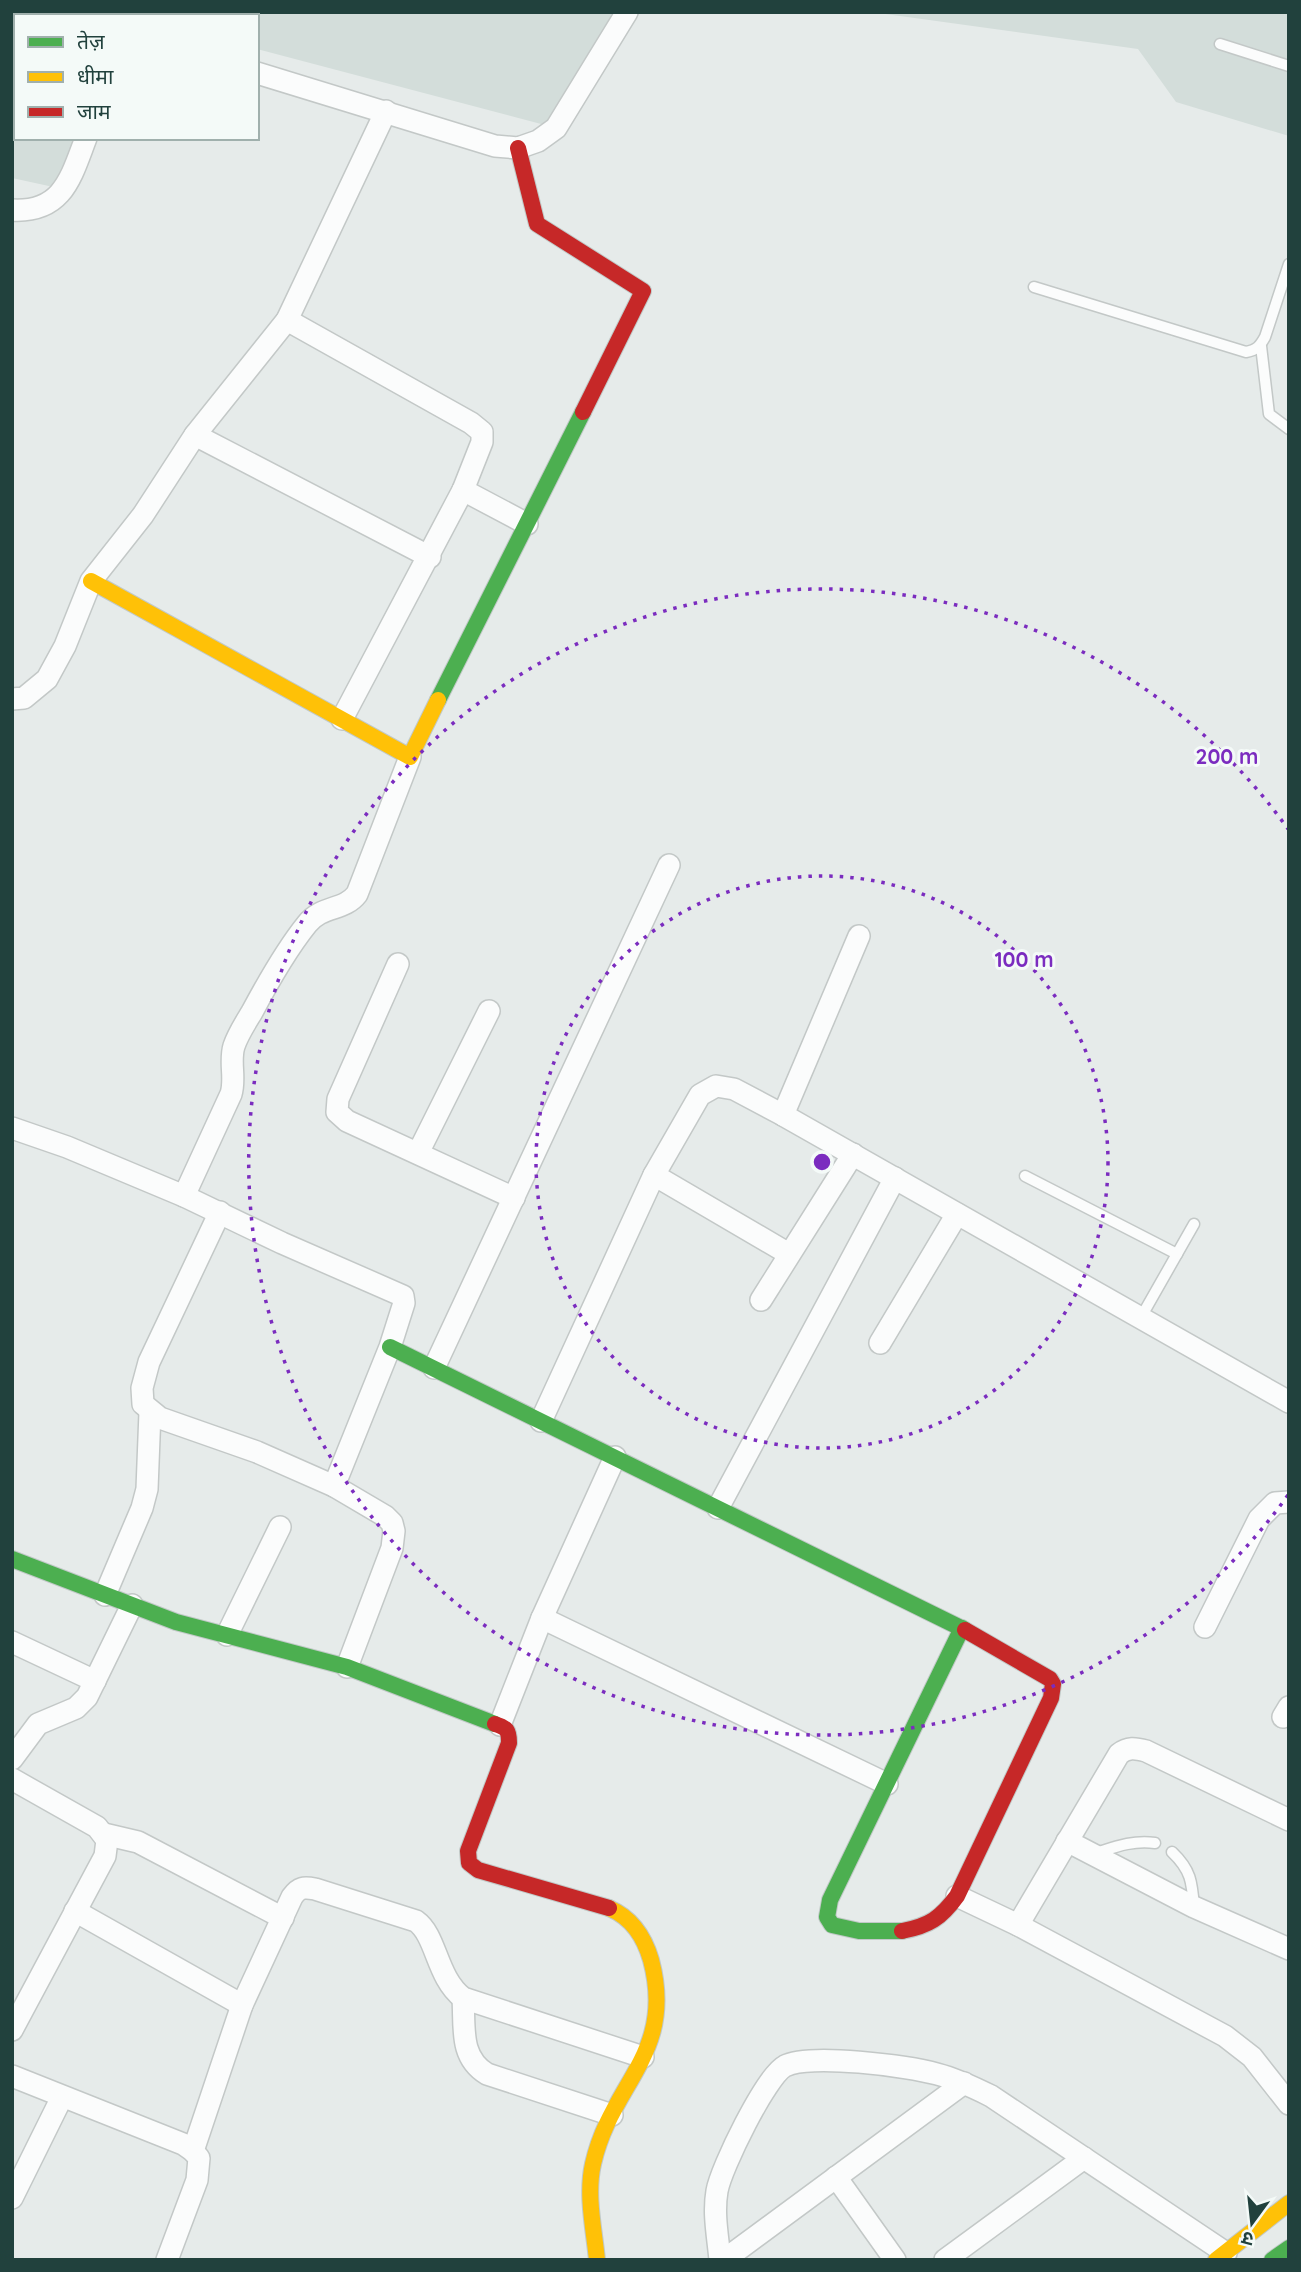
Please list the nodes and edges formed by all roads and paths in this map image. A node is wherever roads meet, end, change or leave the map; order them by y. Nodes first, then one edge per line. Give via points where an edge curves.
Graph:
1 (627, 12) edge
2 (1220, 44) dead end
3 (1289, 66) edge
4 (259, 74) edge
5 (386, 111) junction
6 (85, 140) edge
7 (518, 148) junction
8 (12, 210) edge
9 (1289, 264) edge
10 (1034, 287) dead end
11 (287, 320) junction
12 (1261, 346) junction
13 (1289, 429) edge
14 (195, 435) junction
15 (463, 490) junction
16 (527, 524) junction
17 (430, 557) junction
18 (91, 581) junction
19 (12, 699) edge
20 (342, 719) junction
21 (410, 757) junction
22 (669, 865) dead end
23 (859, 936) dead end
24 (398, 964) dead end
25 (489, 1011) dead end
26 (783, 1115) junction
27 (12, 1128) edge
28 (418, 1153) junction
29 (853, 1154) junction
30 (654, 1175) junction
31 (1026, 1176) dead end
32 (895, 1178) junction
33 (184, 1196) junction
34 (513, 1198) junction
35 (220, 1212) junction
36 (957, 1214) junction
37 (1194, 1224) dead end
38 (789, 1254) junction
39 (1177, 1254) junction
40 (761, 1300) dead end
41 (1140, 1319) junction
42 (880, 1343) dead end
43 (390, 1346) junction
44 (434, 1368) junction
45 (1289, 1402) edge
46 (150, 1412) junction
47 (541, 1421) junction
48 (615, 1457) junction
49 (334, 1486) junction
50 (1289, 1502) edge
51 (718, 1508) junction
52 (280, 1527) dead end
53 (12, 1559) edge
54 (105, 1595) junction
55 (132, 1605) junction
56 (542, 1618) junction
57 (1205, 1627) dead end
58 (962, 1628) junction
59 (227, 1635) junction
60 (12, 1642) edge
61 (346, 1667) junction
62 (95, 1681) junction
63 (500, 1725) junction
64 (12, 1759) edge
65 (12, 1780) edge
66 (887, 1784) junction
67 (1289, 1820) edge
68 (104, 1834) junction
69 (1067, 1841) junction
70 (1155, 1843) dead end
71 (1172, 1852) dead end
72 (1093, 1854) junction
73 (957, 1896) junction
74 (1194, 1907) junction
75 (75, 1911) junction
76 (283, 1918) junction
77 (1018, 1925) junction
78 (1289, 1949) edge
79 (463, 1997) junction
80 (242, 2005) junction
81 (12, 2030) edge
82 (643, 2057) junction
83 (12, 2076) edge
84 (964, 2082) junction
85 (62, 2097) junction
86 (1289, 2104) edge
87 (612, 2115) junction
88 (193, 2151) junction
89 (1083, 2158) junction
90 (836, 2177) junction
91 (12, 2198) edge
92 (1286, 2209) edge
93 (1289, 2248) edge
94 (1221, 2256) edge
95 (167, 2260) edge
96 (597, 2260) edge
97 (722, 2260) edge
98 (895, 2260) edge
99 (945, 2260) edge
100 (1272, 2260) edge

1 - 7 street via 556,128
2 - 3 lane
4 - 5 street
5 - 7 street via 468,139
5 - 11 street
6 - 8 street via 61,193 34,209
7 - 16 street via 537,224 643,291
9 - 12 lane
10 - 12 lane via 1239,351 1255,351
11 - 14 street
11 - 15 street via 478,428 482,442
12 - 13 lane via 1269,414
14 - 17 street
14 - 18 street via 143,515
15 - 16 street
15 - 17 street
16 - 21 street
17 - 20 street
18 - 19 street via 47,679 24,698
18 - 20 street
20 - 21 street
21 - 33 street via 357,894 348,903 321,911 308,923 235,1043 234,1085
22 - 34 street
23 - 26 street
24 - 28 street via 336,1107 347,1121
25 - 28 street
26 - 29 street
26 - 30 street via 734,1089 708,1089 684,1120
27 - 33 street
28 - 34 street
29 - 32 street
29 - 38 street
30 - 38 street
30 - 47 street
31 - 39 lane
32 - 36 street
32 - 51 street
33 - 35 street
34 - 44 street
35 - 43 street via 403,1296
35 - 46 street via 149,1363 142,1397
36 - 41 street
36 - 42 street
37 - 39 lane
38 - 40 street
39 - 41 lane
41 - 45 street
43 - 44 street
43 - 49 street
44 - 47 street
46 - 49 street
46 - 54 street via 147,1489
47 - 48 street
48 - 51 street
48 - 56 street
49 - 61 street via 385,1516 394,1531 392,1548
50 - 57 street via 1275,1503 1259,1519
51 - 58 street
52 - 59 street
53 - 54 street
54 - 55 street
55 - 59 street
55 - 62 street
56 - 63 street
56 - 66 street
58 - 66 street
58 - 73 street via 1042,1673 1053,1690
59 - 61 street
60 - 62 street
61 - 63 street
62 - 64 street via 76,1708 38,1724
63 - 82 street via 509,1732 509,1743 468,1851 469,1863 478,1870 595,1903 630,1921 644,1942 659,1986 659,2020
65 - 68 street
66 - 73 street via 830,1900 828,1921 856,1931 909,1930 944,1914
67 - 69 street via 1131,1748 1119,1754
68 - 75 street via 105,1856
68 - 76 street via 138,1842
69 - 72 street
69 - 77 street
70 - 72 lane via 1123,1844
71 - 74 lane via 1190,1874
72 - 74 street
73 - 77 street
74 - 78 street
75 - 80 street
75 - 81 street
76 - 79 street via 292,1896 303,1887 416,1921 427,1932 448,1982
76 - 80 street
77 - 86 street via 1224,2036 1252,2057
79 - 82 street
79 - 87 street via 466,2049 476,2067
80 - 88 street
82 - 87 street
83 - 85 street
84 - 89 street
84 - 90 street
84 - 97 street via 905,2067 849,2062 807,2061 784,2066 769,2083 723,2171 716,2204
85 - 88 street
85 - 91 street
87 - 96 street via 592,2166
88 - 95 street via 199,2158 197,2180
89 - 94 street
89 - 99 street
90 - 97 street
90 - 98 street
92 - 94 street
93 - 100 street

